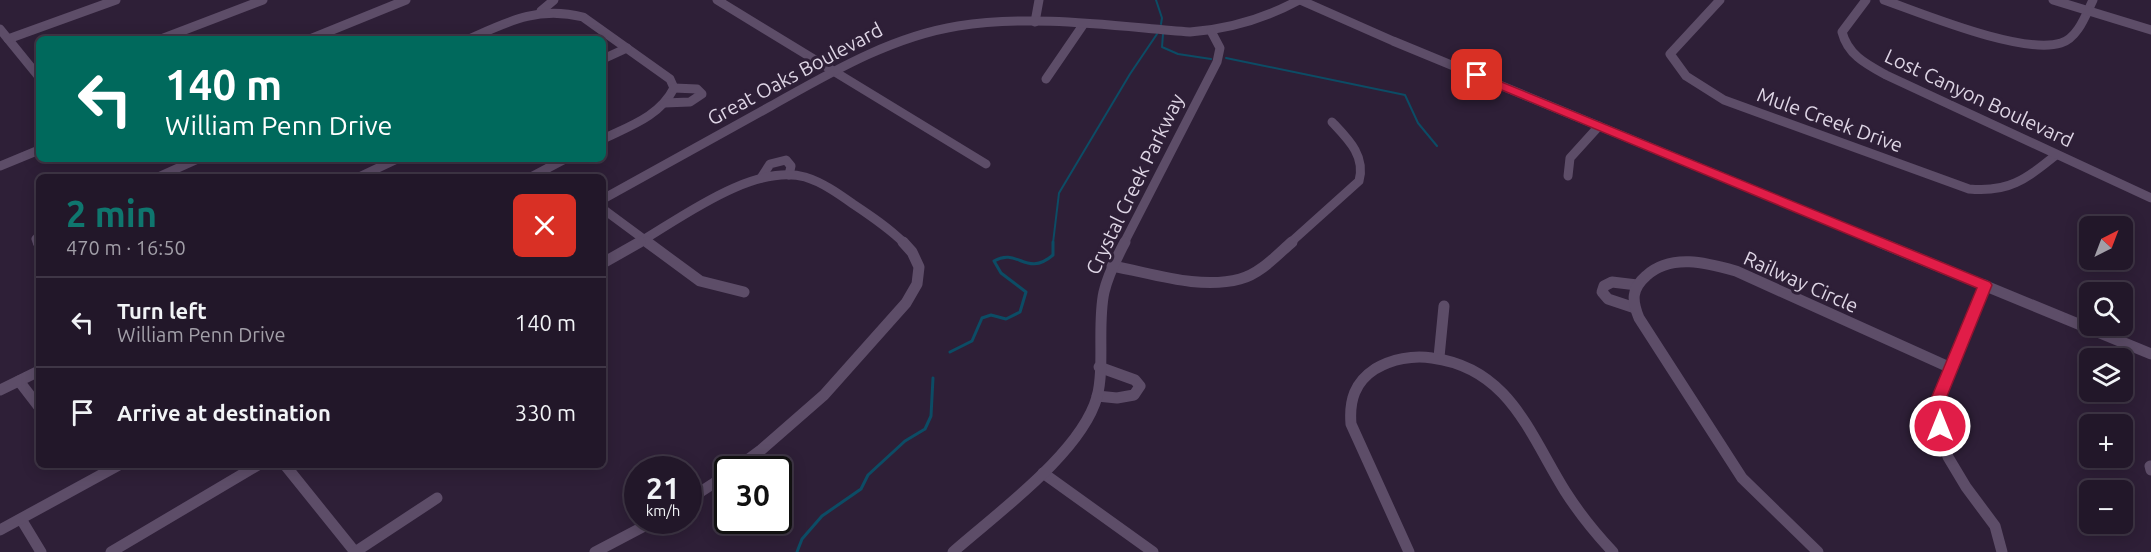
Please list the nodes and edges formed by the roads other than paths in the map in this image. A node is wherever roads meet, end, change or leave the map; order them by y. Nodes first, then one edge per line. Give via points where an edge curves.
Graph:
1 (116, 0) edge
2 (263, 0) edge
3 (406, 0) edge
4 (554, 0) edge
5 (717, 0) edge
6 (1039, 0) edge
7 (1299, 0) edge
8 (1720, 0) edge
9 (1866, 0) edge
10 (1884, 0) edge
11 (2053, 0) edge
12 (2093, 0) edge
13 (542, 11) junction
14 (2088, 11) junction
15 (1035, 22) junction
16 (1083, 25) junction
17 (0, 28) edge
18 (2151, 30) edge
19 (1211, 31) junction
20 (169, 36) edge
21 (317, 36) edge
22 (476, 36) edge
23 (8, 39) junction
24 (627, 48) junction
25 (606, 58) edge
26 (834, 71) junction
27 (36, 73) edge
28 (1046, 79) dead end
29 (674, 88) junction
30 (664, 103) junction
31 (1332, 122) dead end
32 (1599, 126) junction
33 (606, 137) edge
34 (36, 151) edge
35 (2056, 155) junction
36 (191, 162) edge
37 (391, 162) edge
38 (559, 162) edge
39 (986, 164) dead end
40 (0, 166) edge
41 (165, 174) edge
42 (365, 174) edge
43 (537, 174) edge
44 (789, 175) junction
45 (1568, 176) dead end
46 (761, 177) junction
47 (606, 197) edge
48 (2151, 198) edge
49 (606, 211) edge
50 (643, 239) junction
51 (606, 261) edge
52 (1113, 266) junction
53 (1636, 285) junction
54 (1985, 285) junction
55 (744, 292) dead end
56 (1444, 306) dead end
57 (1635, 308) junction
58 (2151, 354) edge
59 (1438, 357) junction
60 (1099, 367) junction
61 (1951, 368) junction
62 (36, 372) edge
63 (19, 381) junction
64 (0, 390) edge
65 (1096, 396) junction
66 (36, 404) edge
67 (753, 456) edge
68 (114, 468) edge
69 (253, 468) edge
70 (287, 468) edge
71 (1042, 473) junction
72 (437, 498) dead end
73 (21, 519) junction
74 (0, 530) edge
75 (629, 534) edge
76 (41, 552) edge
77 (111, 552) edge
78 (355, 552) edge
79 (595, 552) edge
80 (953, 552) edge
81 (1153, 552) edge
82 (1409, 552) edge
83 (1613, 552) edge
84 (1818, 552) edge
85 (2002, 552) edge

1 - 23 street
2 - 20 street
3 - 21 street
4 - 13 street
5 - 26 street
6 - 15 street
7 - 19 street, Great Oaks Boulevard via 1264,19
7 - 32 street
8 - 35 street, Mule Creek Drive via 1670,54 1681,73 1696,86 1724,100 1983,192 2005,190 2023,182
9 - 35 street, Lost Canyon Boulevard via 1842,32 1846,47 1856,58
10 - 14 street via 1997,37 2046,44 2068,39
11 - 14 street
12 - 14 street
13 - 22 street
13 - 24 street via 565,7
14 - 18 street
15 - 16 street, Great Oaks Boulevard
15 - 26 street, Great Oaks Boulevard via 995,21 956,26 878,49
16 - 19 street, Great Oaks Boulevard
16 - 28 street
17 - 23 street
19 - 52 street, Crystal Creek Parkway via 1220,48 1217,62
23 - 27 street
24 - 25 street
24 - 29 street via 670,79
26 - 39 street
26 - 47 street, Great Oaks Boulevard
29 - 30 street
29 - 30 street via 697,89 702,94 692,102
30 - 33 street via 657,111
31 - 52 street via 1361,159 1359,181 1258,272 1231,282 1204,283
32 - 45 street via 1570,158
32 - 54 street
34 - 40 street
35 - 48 street, Lost Canyon Boulevard
36 - 41 street
37 - 42 street
38 - 43 street
44 - 46 street
44 - 46 street via 791,166 786,160 778,160 771,161
44 - 67 street via 826,186 898,236 913,249 920,275 906,303 824,395
46 - 50 street via 724,192
49 - 50 street
50 - 51 street
50 - 55 street via 700,281
52 - 60 street, Crystal Creek Parkway via 1104,292
53 - 57 street
53 - 57 street via 1612,282 1602,292 1608,299
53 - 61 street, Railway Circle via 1647,273 1663,266 1682,262 1710,264 1736,271
54 - 58 street
54 - 61 street
56 - 59 street
57 - 84 street via 1742,478
59 - 82 street via 1387,361 1366,374 1349,405 1350,424
59 - 83 street via 1477,372 1511,400 1565,491
60 - 65 street, Crystal Creek Parkway
60 - 65 street via 1135,380 1140,387 1134,396
61 - 85 street via 1938,401 1948,457 1995,526
62 - 63 street
63 - 64 street
63 - 66 street
65 - 71 street, Crystal Creek Parkway via 1082,430
68 - 73 street
69 - 77 street
70 - 78 street
71 - 80 street, Crystal Creek Parkway
71 - 81 street
72 - 78 street
73 - 74 street
73 - 76 street
75 - 79 street

